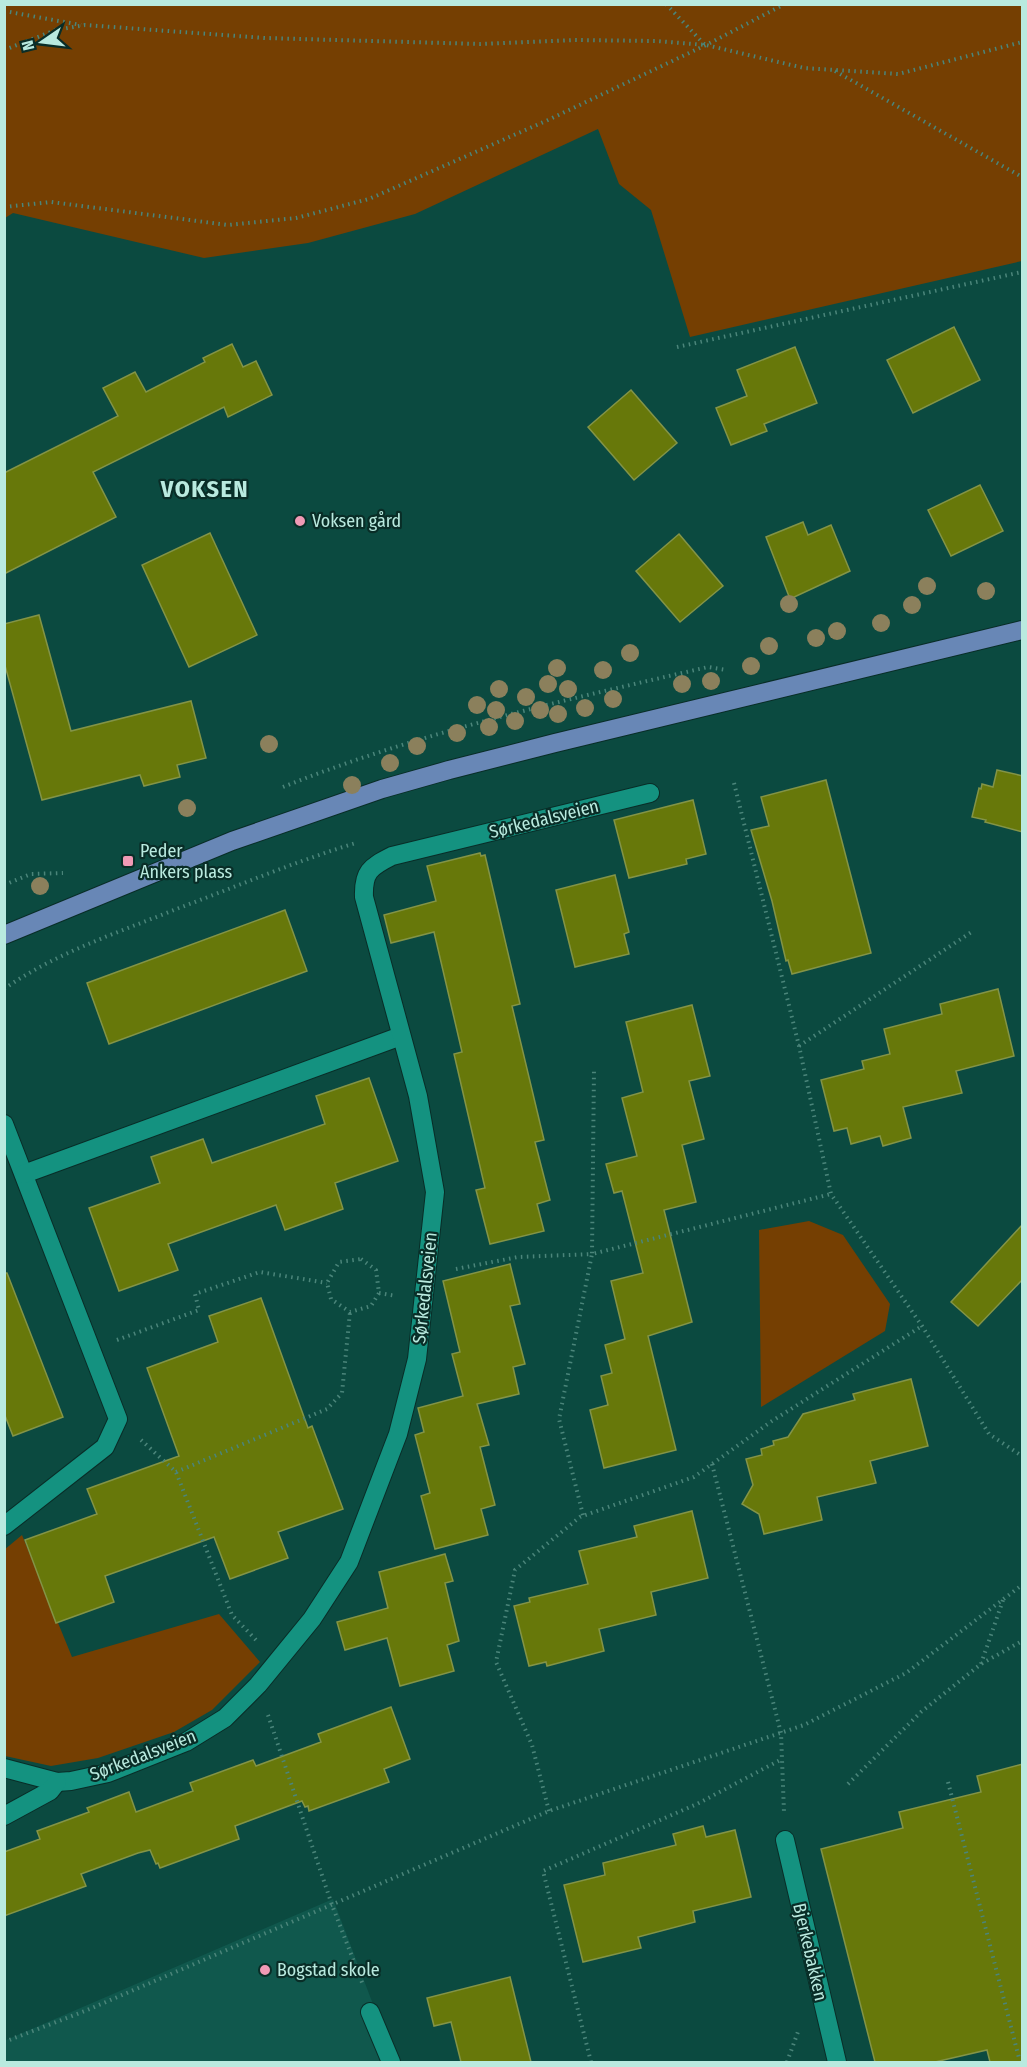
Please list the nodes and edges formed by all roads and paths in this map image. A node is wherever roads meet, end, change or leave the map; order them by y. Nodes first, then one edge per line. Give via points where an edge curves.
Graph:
1 (666, 4) edge
2 (785, 4) edge
3 (4, 11) edge
4 (85, 25) junction
5 (1023, 42) edge
6 (706, 45) junction
7 (4, 50) edge
8 (832, 70) junction
9 (1023, 177) edge
10 (4, 207) edge
11 (1023, 272) edge
12 (677, 347) dead end
13 (1023, 630) edge
14 (730, 672) dead end
15 (734, 783) dead end
16 (283, 787) dead end
17 (650, 793) dead end
18 (357, 843) dead end
19 (63, 873) dead end
20 (4, 885) edge
21 (973, 931) dead end
22 (4, 935) edge
23 (4, 989) edge
24 (401, 1036) junction
25 (799, 1046) junction
26 (594, 1068) dead end
27 (4, 1124) edge
28 (24, 1174) junction
29 (831, 1194) junction
30 (592, 1254) junction
31 (426, 1274) junction
32 (327, 1283) junction
33 (350, 1311) junction
34 (922, 1326) junction
35 (91, 1350) junction
36 (118, 1419) junction
37 (1023, 1456) edge
38 (712, 1464) junction
39 (176, 1472) junction
40 (584, 1515) junction
41 (4, 1526) edge
42 (1023, 1585) edge
43 (1004, 1599) junction
44 (1023, 1641) edge
45 (277, 1661) junction
46 (981, 1664) junction
47 (258, 1684) junction
48 (781, 1733) junction
49 (782, 1759) junction
50 (4, 1768) edge
51 (57, 1782) junction
52 (948, 1782) dead end
53 (848, 1784) dead end
54 (549, 1811) junction
55 (4, 1816) edge
56 (785, 1840) joint
57 (332, 1905) junction
58 (370, 2012) joint
59 (4, 2042) edge
60 (391, 2062) edge
61 (591, 2062) edge
62 (837, 2062) edge
63 (1020, 2062) edge

1 - 6 path
2 - 6 path
3 - 4 path
4 - 6 path via 265,38 480,44 656,41
4 - 7 path via 56,30
5 - 8 path via 897,74
6 - 8 path via 804,68
6 - 10 path via 369,199 296,218 228,225 51,202
8 - 9 path
11 - 12 path
13 - 22 main road via 382,789 199,853
14 - 16 path via 708,667 537,707 335,766
15 - 25 path
17 - 24 street, Sørkedalsveien via 392,856 375,864 363,881 364,897
18 - 23 path via 82,946
19 - 20 path via 31,874
21 - 25 path
24 - 28 street
24 - 31 street, Sørkedalsveien via 418,1096 435,1192
25 - 29 path
26 - 30 path
27 - 28 street
28 - 35 street
29 - 30 path
29 - 34 path
30 - 31 path via 518,1257
30 - 40 path via 559,1419
31 - 45 street, Sørkedalsveien via 417,1359 398,1434 349,1562 312,1619
32 - 33 path via 331,1299
32 - 33 path via 339,1262 361,1259 376,1270 379,1293 371,1306
32 - 35 path via 260,1272 195,1293 199,1310
33 - 39 path via 342,1393 327,1409
34 - 37 path via 989,1434
34 - 38 path
35 - 36 street
36 - 39 path
36 - 41 street via 105,1447
38 - 40 path via 694,1477
38 - 48 path
39 - 45 path via 232,1615
40 - 54 path via 515,1570 496,1662 532,1745
42 - 43 path
43 - 46 path
43 - 48 path via 906,1673
44 - 46 path
45 - 47 street, Sørkedalsveien
46 - 53 path via 921,1712
47 - 51 street, Sørkedalsveien via 225,1718 186,1742 108,1773
47 - 57 path
48 - 49 path
48 - 54 path
49 - 56 path
49 - 61 path via 697,1804 543,1871
50 - 51 street, Sørkedalsveien
51 - 55 street via 50,1791
52 - 63 path
54 - 57 path
56 - 62 street, Bjerkebakken
57 - 58 path
57 - 59 path
58 - 60 street

